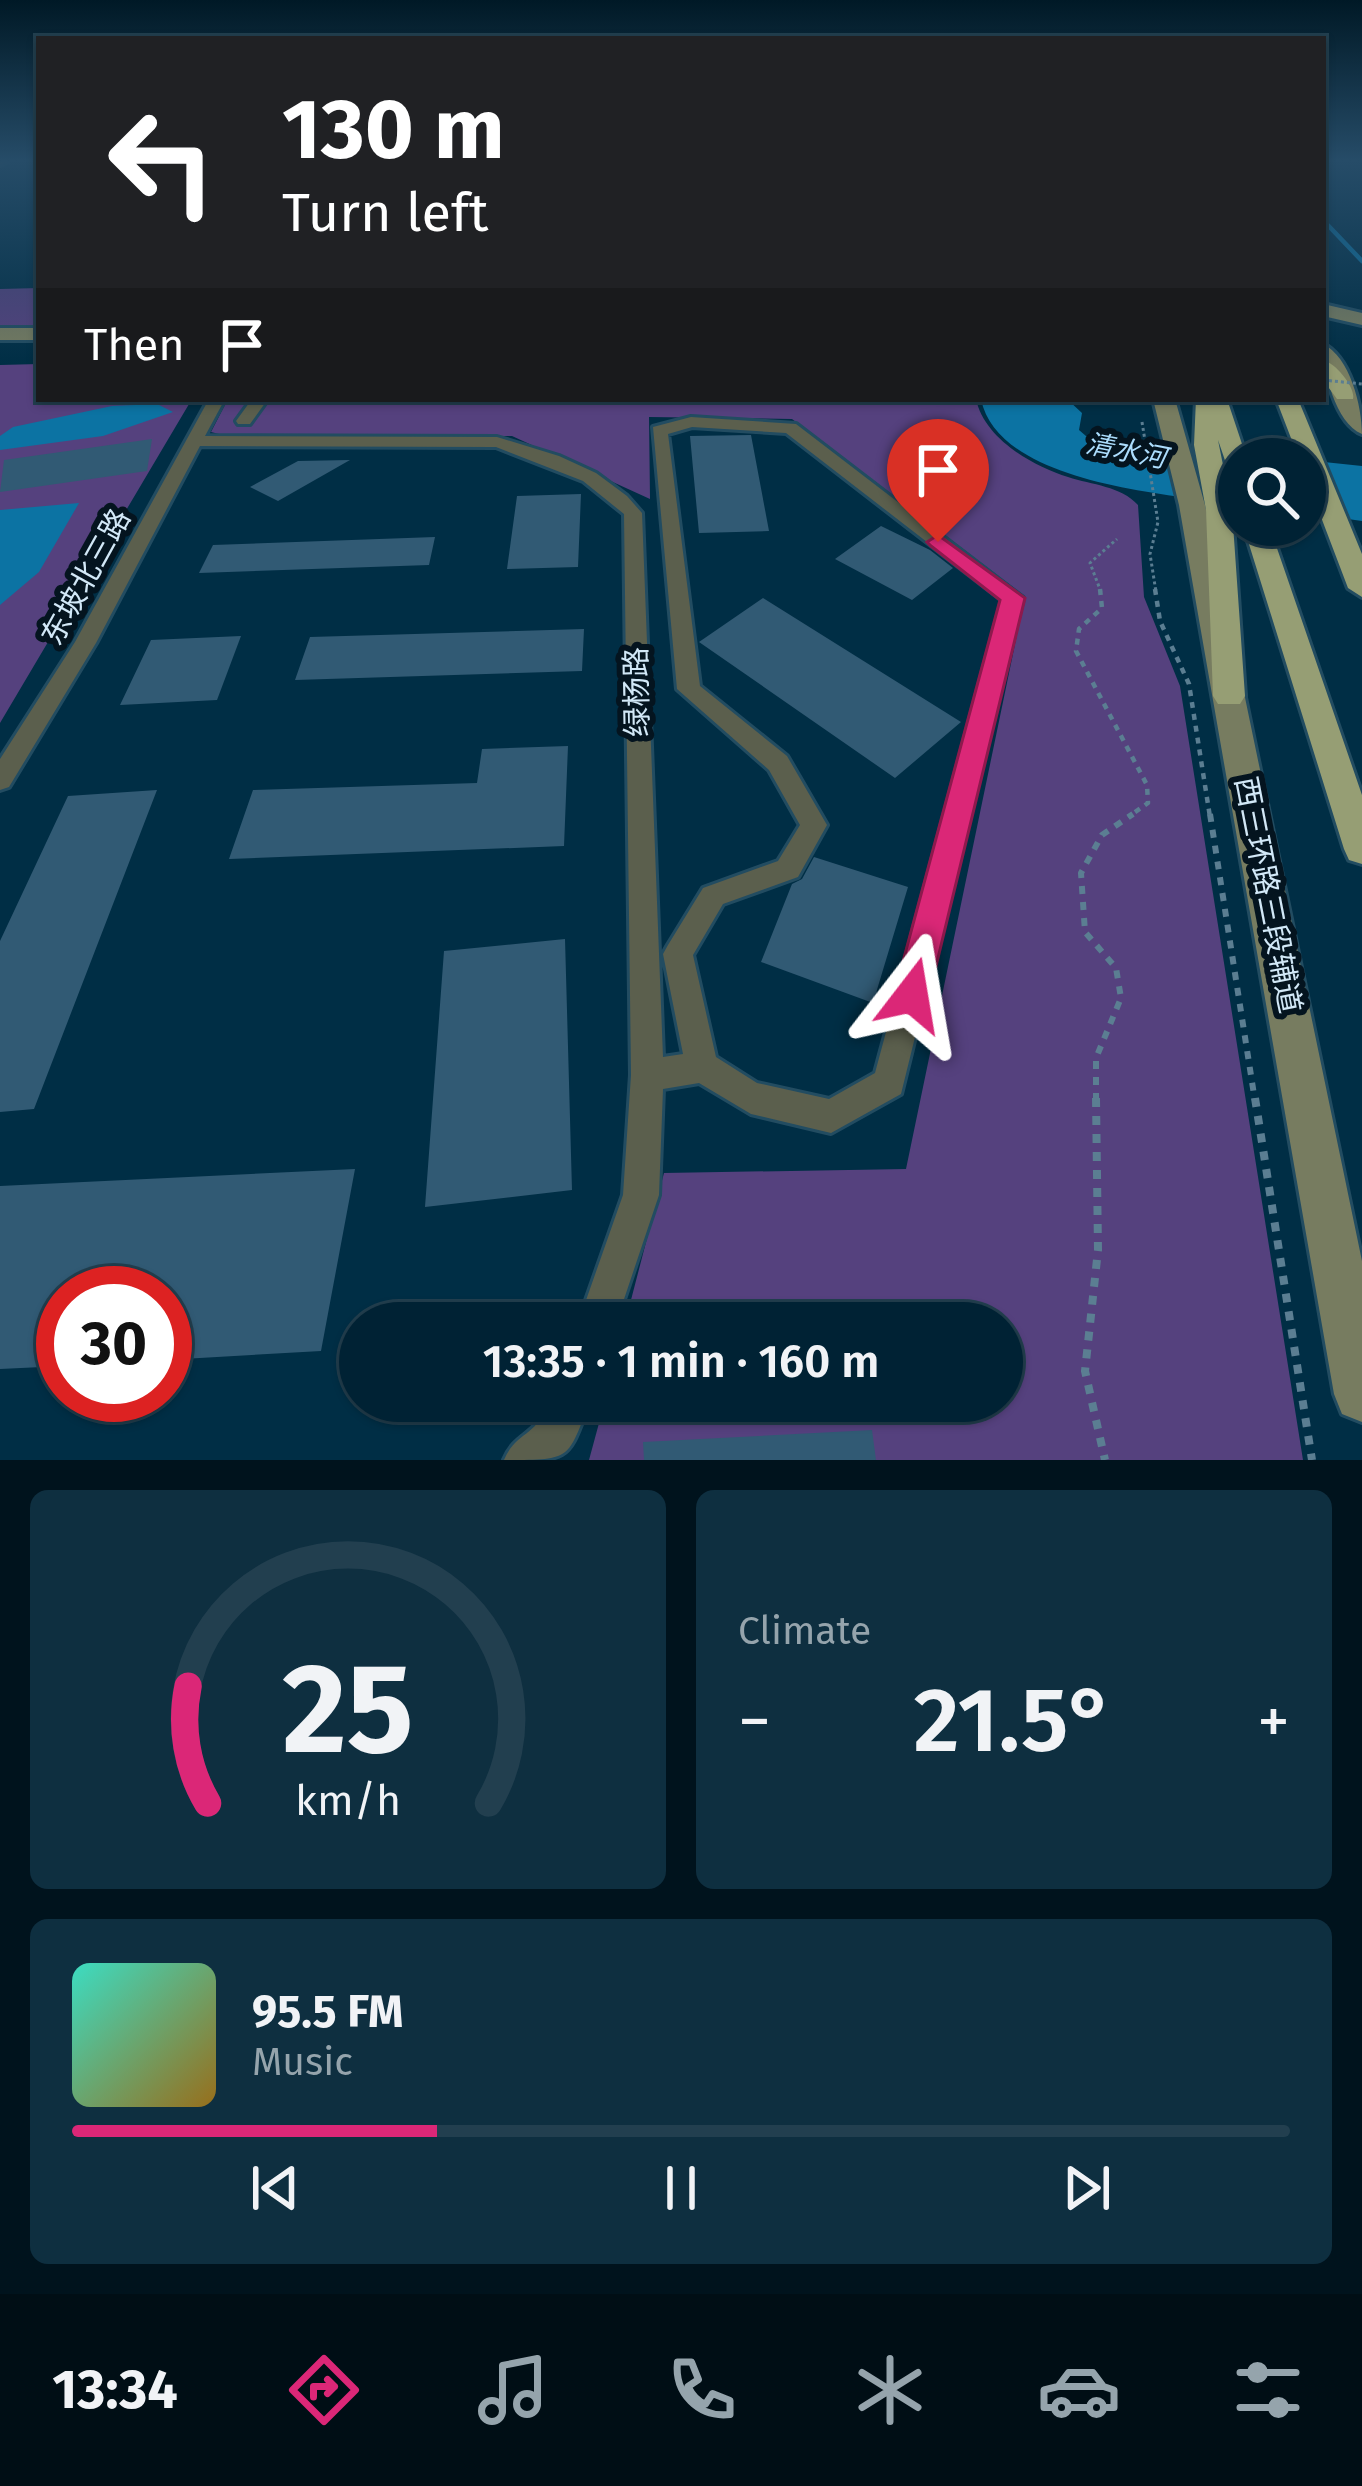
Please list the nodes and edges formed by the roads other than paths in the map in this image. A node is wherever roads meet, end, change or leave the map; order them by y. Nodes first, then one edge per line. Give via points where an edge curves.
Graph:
1 (1326, 310) edge
2 (1362, 316) edge
3 (1362, 333) edge
4 (0, 334) edge
5 (36, 334) edge
6 (1326, 339) edge
7 (0, 348) edge
8 (36, 348) edge
9 (1326, 354) edge
10 (1326, 368) edge
11 (1353, 389) edge
12 (215, 402) edge
13 (258, 402) edge
14 (1165, 402) edge
15 (1208, 402) edge
16 (1217, 402) edge
17 (1288, 402) edge
18 (244, 421) dead end
19 (1362, 427) edge
20 (1220, 438) edge
21 (1223, 438) edge
22 (194, 441) junction
23 (1218, 465) edge
24 (1188, 504) junction
25 (1263, 546) edge
26 (1362, 587) edge
27 (0, 780) edge
28 (1362, 849) edge
29 (702, 1067) junction
30 (647, 1076) junction
31 (604, 1302) edge
32 (1362, 1394) edge
33 (563, 1422) edge
34 (525, 1460) edge

1 - 2 main road
3 - 6 main road
4 - 5 main road
7 - 8 main road
9 - 11 main road
10 - 11 highway
11 - 19 main road
12 - 22 street, 东坡北三路
13 - 18 street
14 - 24 main road, 西三环路三段辅道
15 - 20 highway
16 - 21 highway
17 - 26 highway
22 - 27 street, 东坡北三路 via 86,643
22 - 30 street, 绿杨路 via 497,442 620,495 633,513
23 - 24 highway
24 - 32 main road, 西三环路三段辅道
25 - 28 highway
29 - 29 street via 679,954 713,896 788,869 814,825 778,763 689,689 659,431 691,422 790,428 1013,598 889,1083 831,1116 751,1098
29 - 30 street
30 - 31 street, 绿杨路 via 641,1196
33 - 34 street via 556,1441

